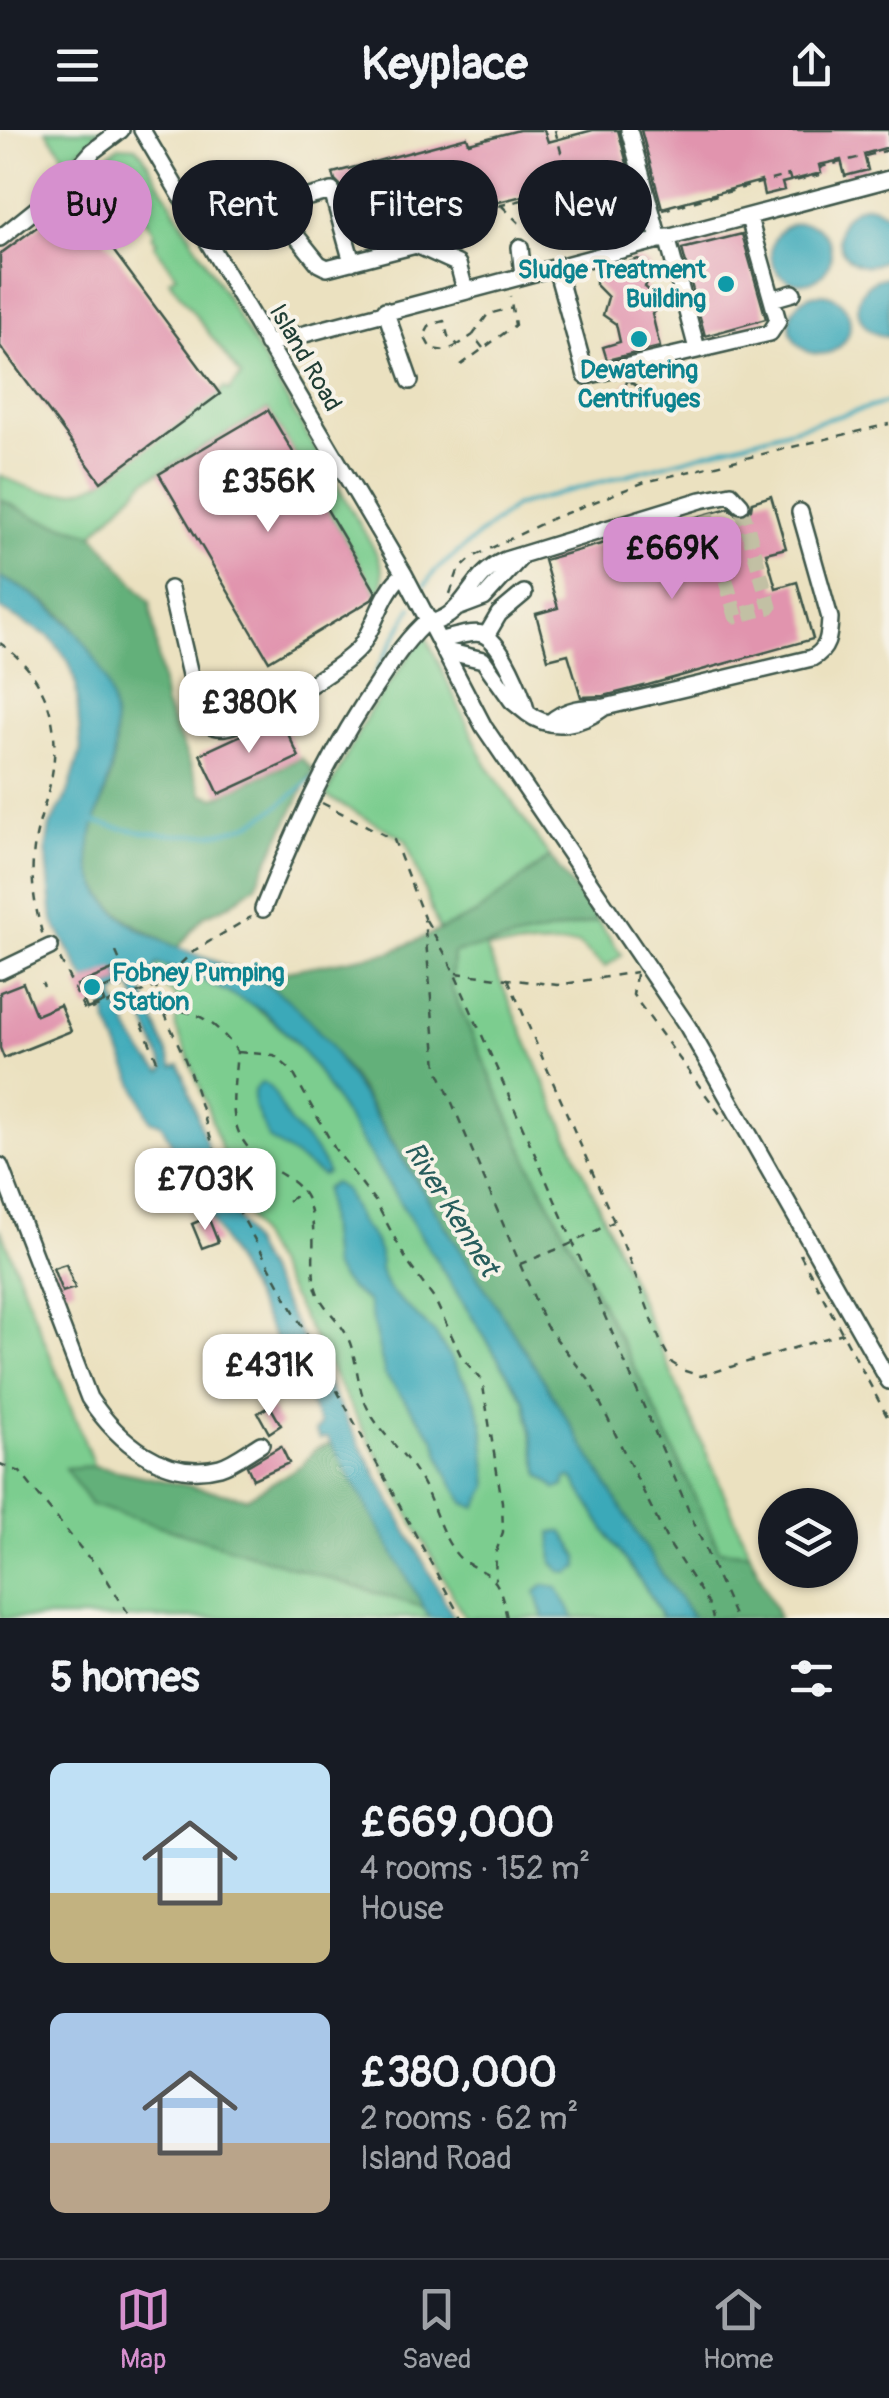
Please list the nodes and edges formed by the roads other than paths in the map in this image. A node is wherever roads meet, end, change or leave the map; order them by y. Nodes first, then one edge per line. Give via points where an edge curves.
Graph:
1 (121, 130) edge
2 (629, 130) edge
3 (147, 132) edge
4 (889, 179) edge
5 (313, 196) edge
6 (749, 218) junction
7 (0, 238) edge
8 (663, 238) junction
9 (308, 250) edge
10 (520, 250) edge
11 (352, 262) junction
12 (564, 265) junction
13 (523, 274) junction
14 (466, 290) junction
15 (793, 293) dead end
16 (772, 299) junction
17 (385, 310) junction
18 (266, 344) junction
19 (697, 349) junction
20 (410, 382) dead end
21 (741, 505) dead end
22 (800, 512) dead end
23 (707, 514) dead end
24 (648, 518) junction
25 (404, 574) junction
26 (170, 590) dead end
27 (524, 592) dead end
28 (430, 621) junction
29 (486, 636) junction
30 (444, 646) junction
31 (527, 713) junction
32 (263, 909) road end
33 (50, 947) road end
34 (0, 971) edge
35 (0, 1166) edge
36 (889, 1381) edge
37 (262, 1444) dead end

1 - 7 street
2 - 8 street
3 - 18 street, Island Road
4 - 6 street
5 - 11 street via 332,191
6 - 8 street
6 - 16 street
8 - 12 street
8 - 19 street
9 - 11 street via 328,268
10 - 13 street
11 - 14 street via 416,245 458,264
12 - 13 street
12 - 19 street via 586,376
13 - 14 street
14 - 17 street
15 - 16 street
16 - 19 street via 778,321 770,333
17 - 18 street
17 - 20 street
18 - 25 street, Island Road
21 - 24 street via 731,494
22 - 31 street via 830,618 818,655 774,659 582,707 549,722
23 - 24 street via 699,509
24 - 28 street via 495,564 448,618
25 - 26 street via 348,659 224,728 210,725 198,709
25 - 28 street, Island Road
27 - 29 street
28 - 30 street, Island Road
28 - 32 street via 408,638 344,732
29 - 30 street
29 - 31 street
30 - 31 street via 483,660
30 - 36 street, Island Road via 484,726 688,1028
33 - 34 street
35 - 37 street via 89,1398 104,1420 152,1460 175,1467 221,1467

